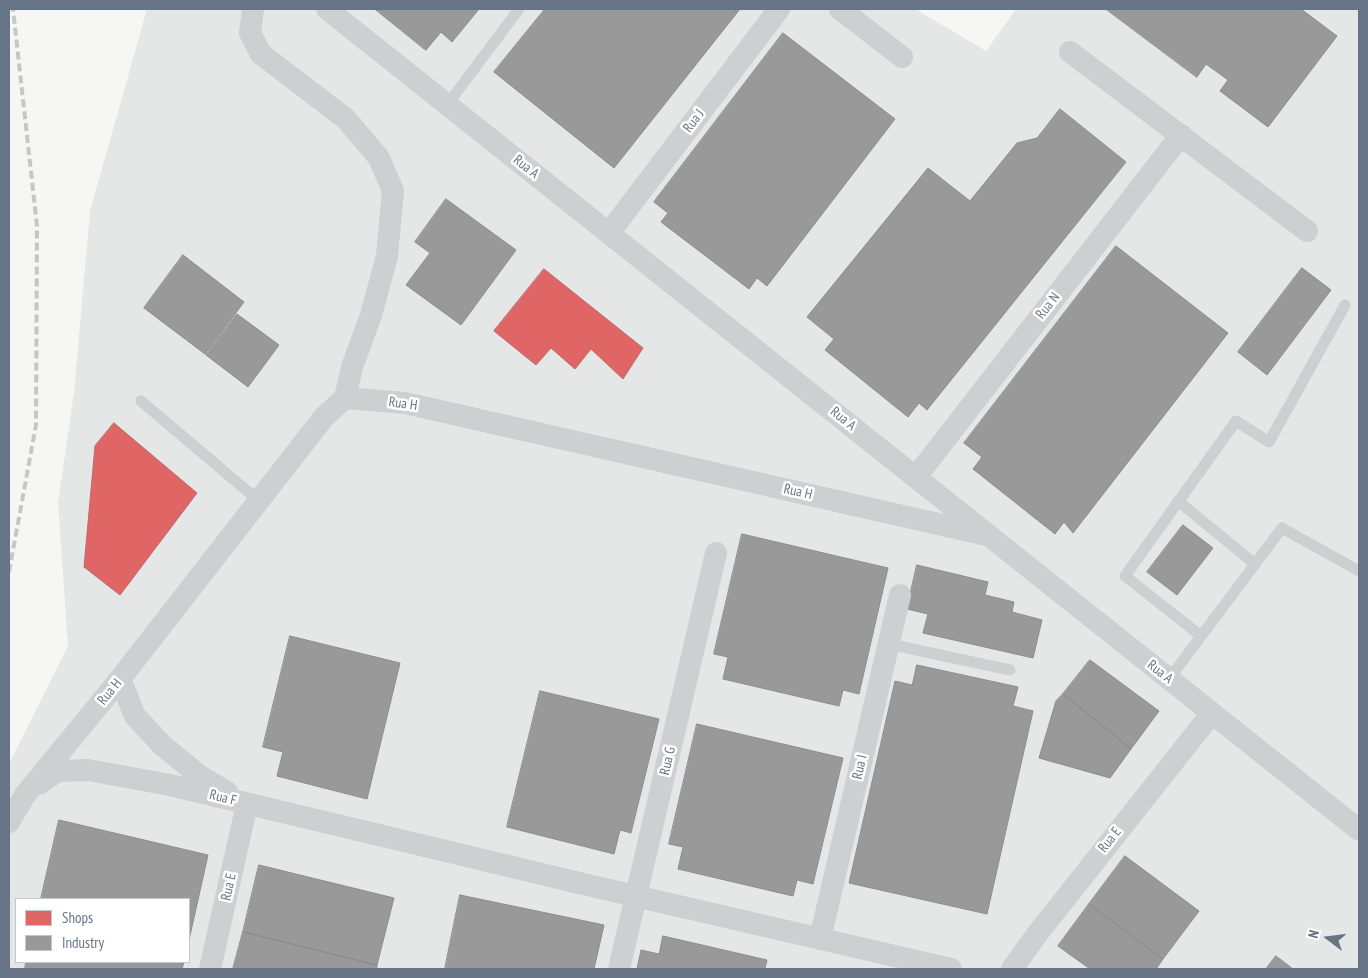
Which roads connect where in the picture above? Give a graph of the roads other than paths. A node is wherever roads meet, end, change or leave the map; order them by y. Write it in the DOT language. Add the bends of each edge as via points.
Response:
graph roads {
  1 [pos="253,9"];
  2 [pos="327,9"];
  3 [pos="519,9"];
  4 [pos="779,9"];
  5 [pos="840,9"];
  6 [pos="1070,52"];
  7 [pos="902,57"];
  8 [pos="447,105"];
  9 [pos="1181,136"];
  10 [pos="1307,231"];
  11 [pos="609,233"];
  12 [pos="1345,305"];
  13 [pos="345,398"];
  14 [pos="141,401"];
  15 [pos="916,477"];
  16 [pos="259,501"];
  17 [pos="1178,501"];
  18 [pos="988,535"];
  19 [pos="716,553"];
  20 [pos="1255,564"];
  21 [pos="1359,571"];
  22 [pos="900,595"];
  23 [pos="1201,636"];
  24 [pos="889,644"];
  25 [pos="1010,670"];
  26 [pos="120,679"];
  27 [pos="1169,679"];
  28 [pos="1212,712"];
  29 [pos="25,795"];
  30 [pos="247,804"];
  31 [pos="9,822"];
  32 [pos="1358,826"];
  33 [pos="636,897"];
  34 [pos="820,939"];
  35 [pos="210,969"];
  36 [pos="620,969"];
  37 [pos="951,969"];
  38 [pos="1008,969"];
  1 -- 13 [label="street" via="250,33 261,54 346,119 379,158 393,191 387,256"];
  2 -- 8 [label="street, Rua A"];
  3 -- 8 [label="lane"];
  4 -- 11 [label="street, Rua J"];
  5 -- 7 [label="street"];
  6 -- 9 [label="street"];
  8 -- 11 [label="street, Rua A"];
  9 -- 10 [label="street"];
  9 -- 15 [label="street, Rua N"];
  11 -- 15 [label="street, Rua A"];
  12 -- 17 [label="lane" via="1269,442 1236,421"];
  13 -- 16 [label="street, Rua H" via="324,417"];
  13 -- 18 [label="street, Rua H" via="406,403"];
  14 -- 16 [label="lane"];
  15 -- 18 [label="street, Rua A"];
  16 -- 26 [label="street, Rua H"];
  17 -- 20 [label="lane"];
  17 -- 23 [label="lane" via="1125,576"];
  18 -- 27 [label="street, Rua A"];
  19 -- 33 [label="street, Rua G"];
  20 -- 21 [label="lane" via="1282,528"];
  20 -- 23 [label="lane"];
  22 -- 24 [label="street, Rua I"];
  23 -- 27 [label="lane"];
  24 -- 25 [label="lane"];
  24 -- 34 [label="street, Rua I"];
  26 -- 29 [label="street, Rua H"];
  26 -- 30 [label="street, Rua F" via="135,716 162,745 200,776"];
  27 -- 28 [label="street, Rua A"];
  28 -- 32 [label="street, Rua A"];
  28 -- 38 [label="street, Rua E"];
  29 -- 30 [label="street, Rua F" via="58,771 88,770"];
  29 -- 31 [label="street, Rua H"];
  30 -- 33 [label="street"];
  30 -- 35 [label="street, Rua E"];
  33 -- 34 [label="street"];
  33 -- 36 [label="street, Rua G"];
  34 -- 37 [label="street"];
}
